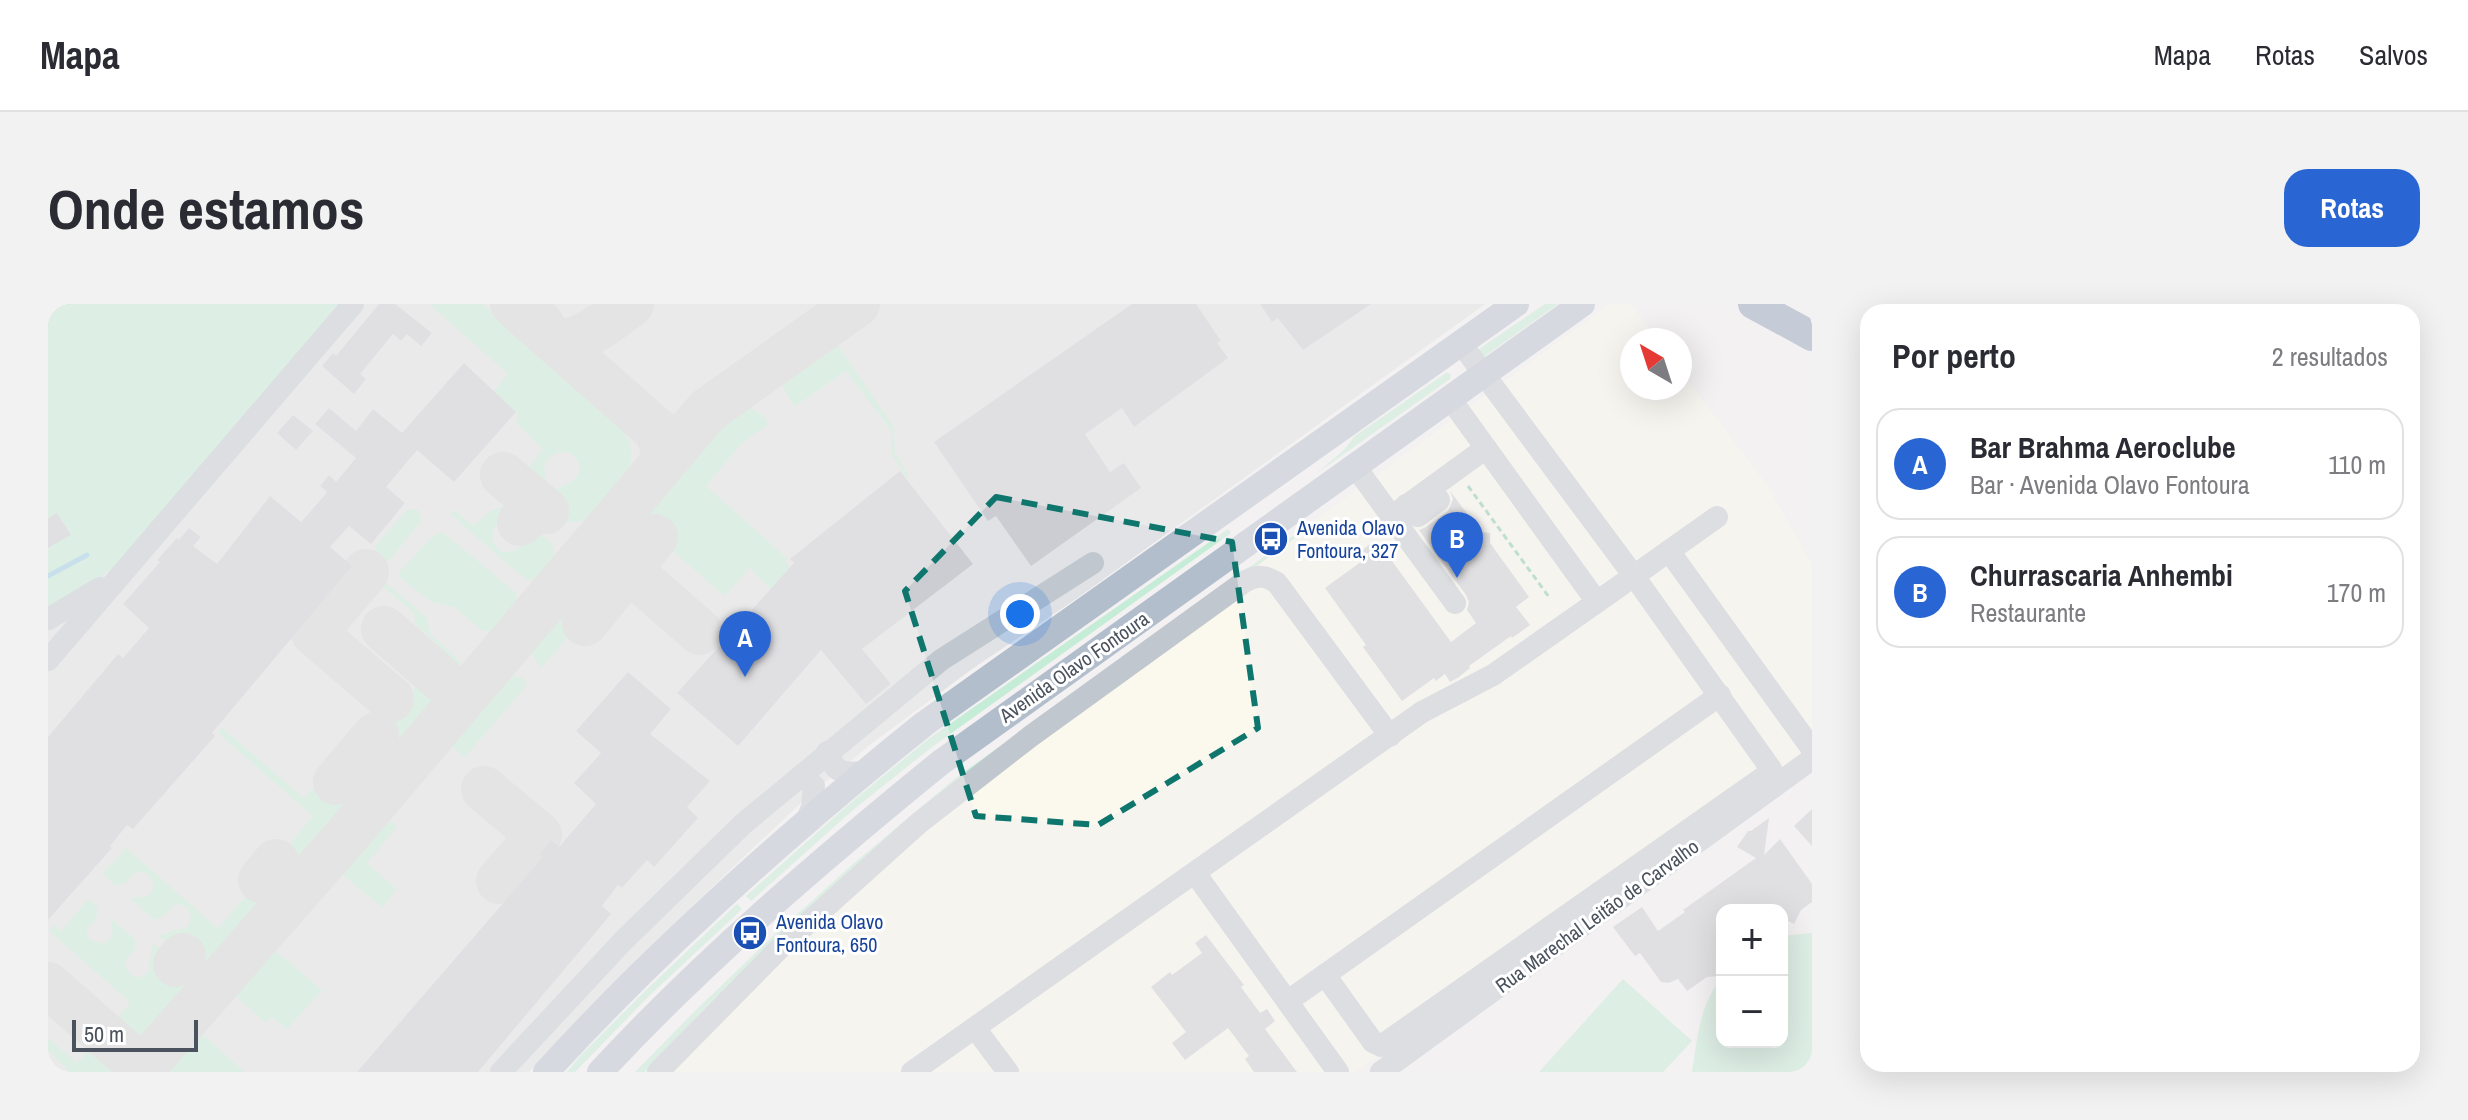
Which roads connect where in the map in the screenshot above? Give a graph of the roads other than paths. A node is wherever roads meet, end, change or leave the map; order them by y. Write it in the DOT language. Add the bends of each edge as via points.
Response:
graph roads {
  1 [pos="353,304"];
  2 [pos="1516,304"];
  3 [pos="1582,304"];
  4 [pos="1753,304"];
  5 [pos="1812,336"];
  6 [pos="1460,342"];
  7 [pos="1483,372"];
  8 [pos="1449,397"];
  9 [pos="1486,448"];
  10 [pos="1309,451"];
  11 [pos="1354,465"];
  12 [pos="1267,481"];
  13 [pos="1452,483"];
  14 [pos="1327,485"];
  15 [pos="1399,511"];
  16 [pos="1287,514"];
  17 [pos="1717,517"];
  18 [pos="1669,551"];
  19 [pos="1093,563"];
  20 [pos="1634,576"];
  21 [pos="118,577"];
  22 [pos="1597,602"];
  23 [pos="1455,603"];
  24 [pos="48,619"];
  25 [pos="48,660"];
  26 [pos="1720,695"];
  27 [pos="1390,736"];
  28 [pos="1812,749"];
  29 [pos="827,752"];
  30 [pos="1812,759"];
  31 [pos="864,772"];
  32 [pos="801,776"];
  33 [pos="806,822"];
  34 [pos="1195,873"];
  35 [pos="1325,975"];
  36 [pos="1288,1001"];
  37 [pos="975,1028"];
  38 [pos="501,1072"];
  39 [pos="546,1072"];
  40 [pos="600,1072"];
  41 [pos="658,1072"];
  42 [pos="912,1072"];
  43 [pos="1008,1072"];
  44 [pos="1338,1072"];
  45 [pos="1381,1072"];
  1 -- 21 [label="street"];
  2 -- 6 [label="main road, Avenida Olavo Fontoura"];
  3 -- 7 [label="main road, Avenida Olavo Fontoura"];
  4 -- 5 [label="highway"];
  6 -- 7 [label="street"];
  6 -- 10 [label="main road, Avenida Olavo Fontoura"];
  7 -- 8 [label="main road, Avenida Olavo Fontoura"];
  7 -- 20 [label="street"];
  8 -- 9 [label="street"];
  8 -- 11 [label="main road, Avenida Olavo Fontoura"];
  9 -- 13 [label="street"];
  9 -- 22 [label="street"];
  10 -- 12 [label="main road, Avenida Olavo Fontoura"];
  10 -- 14 [label="main road" via="1310,471"];
  11 -- 14 [label="main road, Avenida Olavo Fontoura"];
  11 -- 15 [label="street"];
  12 -- 16 [label="main road" via="1282,490"];
  12 -- 31 [label="main road, Avenida Olavo Fontoura"];
  13 -- 15 [label="street"];
  13 -- 15 [label="street" via="1418,516"];
  14 -- 16 [label="main road, Avenida Olavo Fontoura"];
  15 -- 23 [label="street"];
  16 -- 40 [label="main road, Avenida Olavo Fontoura" via="851,835 745,928"];
  17 -- 18 [label="street"];
  18 -- 20 [label="street"];
  18 -- 28 [label="street"];
  19 -- 29 [label="street" via="941,660"];
  20 -- 22 [label="street"];
  20 -- 26 [label="street"];
  21 -- 24 [label="street"];
  21 -- 25 [label="street"];
  22 -- 27 [label="street" via="1493,675 1432,706"];
  26 -- 35 [label="street"];
  26 -- 35 [label="street" via="1771,766 1757,781 1384,1045 1373,1042"];
  27 -- 34 [label="street"];
  27 -- 41 [label="street" via="1277,583 1254,577 919,823 780,948"];
  29 -- 31 [label="street" via="834,768 843,773"];
  29 -- 32 [label="street"];
  30 -- 45 [label="street, Rua Marechal Leitão de Carvalho"];
  31 -- 33 [label="main road, Avenida Olavo Fontoura"];
  32 -- 33 [label="street" via="814,786"];
  32 -- 38 [label="street" via="743,824 623,941"];
  33 -- 39 [label="main road, Avenida Olavo Fontoura" via="629,985"];
  34 -- 36 [label="street"];
  34 -- 37 [label="street"];
  35 -- 36 [label="street"];
  36 -- 44 [label="street"];
  37 -- 42 [label="street"];
  37 -- 43 [label="street"];
}
